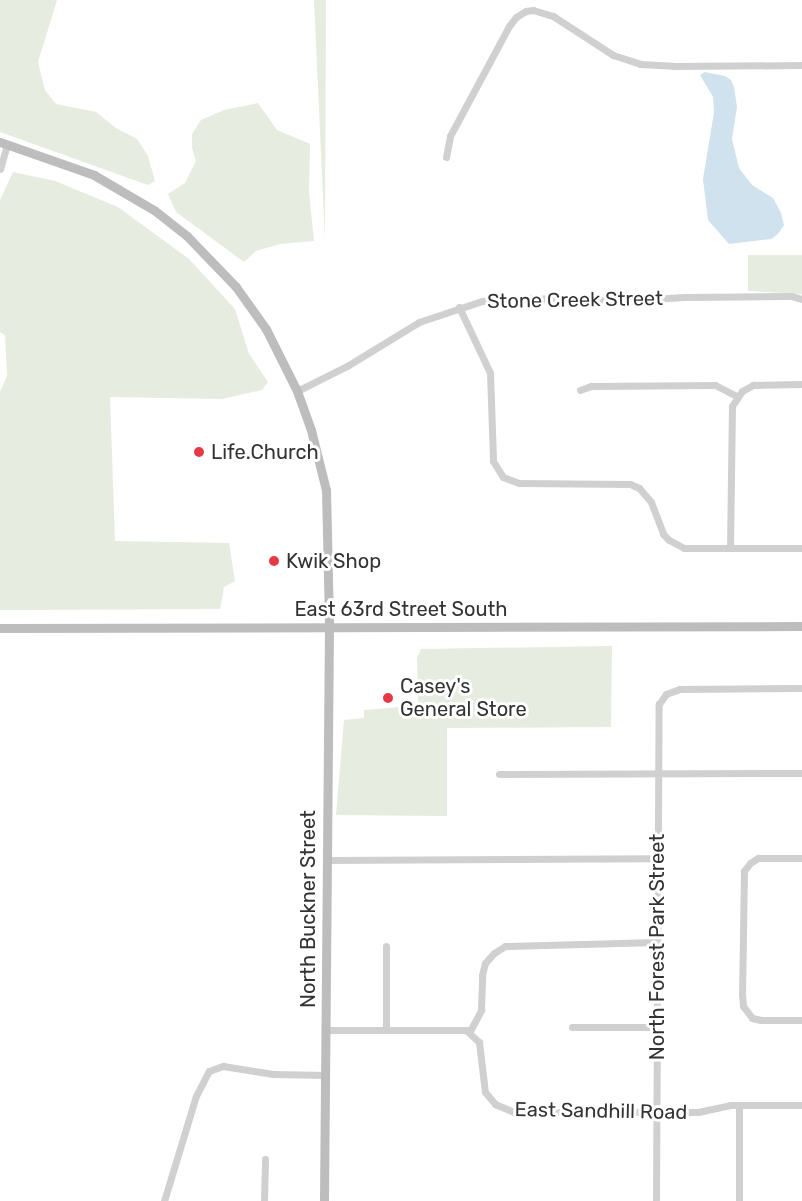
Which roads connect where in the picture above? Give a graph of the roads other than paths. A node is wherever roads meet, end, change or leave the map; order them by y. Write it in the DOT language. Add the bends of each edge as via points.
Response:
graph roads {
  1 [pos="802,65"];
  2 [pos="4,143"];
  3 [pos="446,157"];
  4 [pos="0,169"];
  5 [pos="802,299"];
  6 [pos="459,307"];
  7 [pos="802,384"];
  8 [pos="580,390"];
  9 [pos="297,391"];
  10 [pos="737,396"];
  11 [pos="730,548"];
  12 [pos="802,548"];
  13 [pos="802,626"];
  14 [pos="329,627"];
  15 [pos="0,628"];
  16 [pos="802,688"];
  17 [pos="802,773"];
  18 [pos="499,774"];
  19 [pos="658,774"];
  20 [pos="657,858"];
  21 [pos="802,858"];
  22 [pos="326,860"];
  23 [pos="657,942"];
  24 [pos="386,946"];
  25 [pos="802,1020"];
  26 [pos="572,1027"];
  27 [pos="657,1027"];
  28 [pos="386,1029"];
  29 [pos="325,1030"];
  30 [pos="470,1031"];
  31 [pos="325,1075"];
  32 [pos="739,1105"];
  33 [pos="802,1105"];
  34 [pos="656,1112"];
  35 [pos="265,1159"];
  36 [pos="164,1201"];
  37 [pos="264,1201"];
  38 [pos="324,1201"];
  39 [pos="656,1201"];
  40 [pos="739,1201"];
  1 -- 3 [label="street" via="640,64 613,55 553,16 526,11 516,17 504,35 450,136"];
  2 -- 4 [label="street"];
  2 -- 9 [label="main road, North Buckner Street" via="100,178 154,210 187,236 236,287 266,329"];
  5 -- 6 [label="street, Stone Creek Street" via="507,297"];
  6 -- 9 [label="street, Stone Creek Street" via="419,322"];
  6 -- 11 [label="street" via="490,373 493,461 502,477 519,483 630,484 651,502 669,540 684,548"];
  7 -- 10 [label="street" via="753,385"];
  8 -- 10 [label="street" via="591,386 715,385"];
  9 -- 14 [label="main road, North Buckner Street" via="326,490"];
  10 -- 11 [label="street" via="730,412"];
  11 -- 12 [label="street"];
  13 -- 14 [label="main road, East 63rd Street South"];
  14 -- 15 [label="main road, East 63rd Street South"];
  14 -- 22 [label="main road, North Buckner Street"];
  16 -- 19 [label="street, North Forest Park Street" via="680,689 666,694 659,707"];
  17 -- 19 [label="street"];
  18 -- 19 [label="street"];
  19 -- 20 [label="street, North Forest Park Street"];
  20 -- 22 [label="street"];
  20 -- 23 [label="street, North Forest Park Street"];
  21 -- 25 [label="street" via="758,858 744,871 742,1003 749,1016 758,1020"];
  22 -- 29 [label="main road, North Buckner Street"];
  23 -- 27 [label="street, North Forest Park Street"];
  23 -- 30 [label="street" via="505,946 485,963 481,1010"];
  24 -- 28 [label="street"];
  26 -- 27 [label="street"];
  27 -- 34 [label="street, North Forest Park Street"];
  28 -- 29 [label="street"];
  28 -- 30 [label="street"];
  29 -- 31 [label="main road, North Buckner Street"];
  30 -- 34 [label="street, East Sandhill Road" via="481,1048 483,1087 489,1098 505,1110"];
  31 -- 36 [label="street" via="273,1074 225,1066 207,1073 199,1086"];
  31 -- 38 [label="main road, North Buckner Street"];
  32 -- 33 [label="street, East Sandhill Road"];
  32 -- 34 [label="street, East Sandhill Road" via="698,1112"];
  32 -- 40 [label="street"];
  34 -- 39 [label="street, North Forest Park Street"];
  35 -- 37 [label="street"];
}
